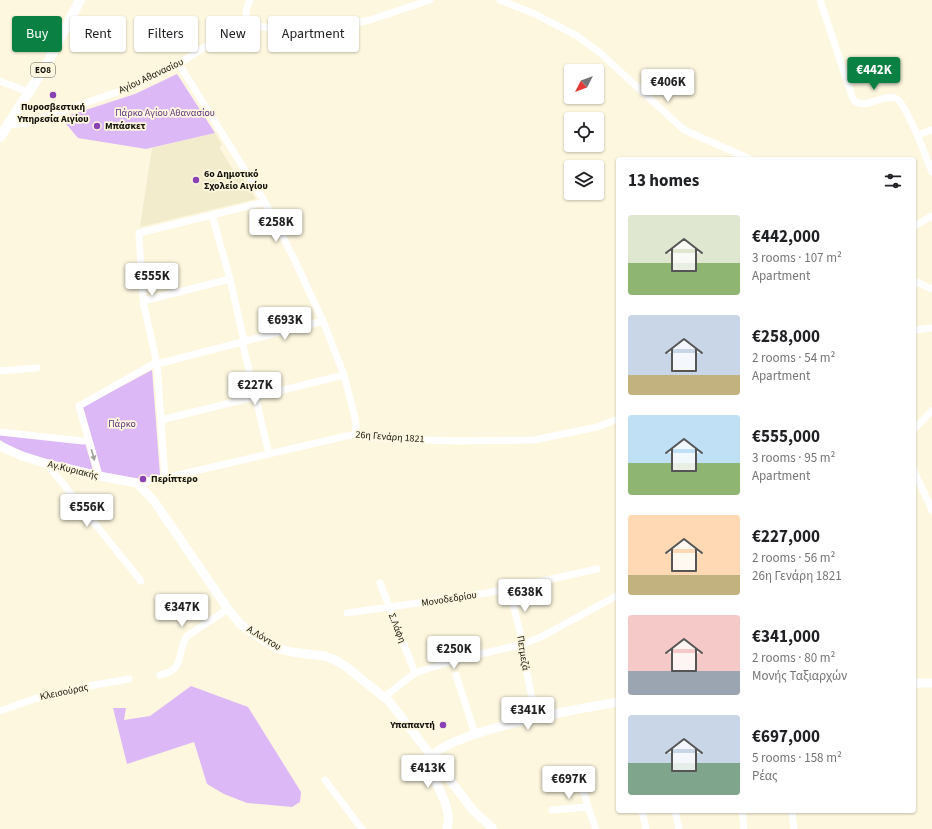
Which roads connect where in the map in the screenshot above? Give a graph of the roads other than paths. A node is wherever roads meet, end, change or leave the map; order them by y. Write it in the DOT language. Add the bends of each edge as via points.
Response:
graph roads {
  1 [pos="80,0"];
  2 [pos="250,0"];
  3 [pos="430,0"];
  4 [pos="500,0"];
  5 [pos="820,0"];
  6 [pos="245,16"];
  7 [pos="260,26"];
  8 [pos="206,47"];
  9 [pos="179,64"];
  10 [pos="0,81"];
  11 [pos="28,92"];
  12 [pos="8,125"];
  13 [pos="932,130"];
  14 [pos="916,135"];
  15 [pos="0,137"];
  16 [pos="745,157"];
  17 [pos="932,172"];
  18 [pos="266,202"];
  19 [pos="212,215"];
  20 [pos="932,216"];
  21 [pos="916,225"];
  22 [pos="230,279"];
  23 [pos="916,282"];
  24 [pos="932,289"];
  25 [pos="143,301"];
  26 [pos="323,322"];
  27 [pos="932,328"];
  28 [pos="916,330"];
  29 [pos="243,341"];
  30 [pos="157,363"];
  31 [pos="37,368"];
  32 [pos="0,371"];
  33 [pos="344,375"];
  34 [pos="255,396"];
  35 [pos="932,411"];
  36 [pos="161,420"];
  37 [pos="616,420"];
  38 [pos="916,427"];
  39 [pos="0,432"];
  40 [pos="355,434"];
  41 [pos="83,441"];
  42 [pos="0,446"];
  43 [pos="269,454"];
  44 [pos="47,464"];
  45 [pos="916,475"];
  46 [pos="99,476"];
  47 [pos="165,478"];
  48 [pos="137,483"];
  49 [pos="932,510"];
  50 [pos="596,569"];
  51 [pos="142,581"];
  52 [pos="380,583"];
  53 [pos="509,588"];
  54 [pos="616,596"];
  55 [pos="389,608"];
  56 [pos="228,610"];
  57 [pos="347,614"];
  58 [pos="523,644"];
  59 [pos="415,673"];
  60 [pos="160,675"];
  61 [pos="456,675"];
  62 [pos="129,679"];
  63 [pos="916,683"];
  64 [pos="932,683"];
  65 [pos="384,697"];
  66 [pos="616,702"];
  67 [pos="0,711"];
  68 [pos="536,718"];
  69 [pos="475,734"];
  70 [pos="431,757"];
  71 [pos="579,775"];
  72 [pos="325,780"];
  73 [pos="588,807"];
  74 [pos="552,810"];
  75 [pos="642,813"];
  76 [pos="676,813"];
  77 [pos="742,813"];
  78 [pos="792,813"];
  79 [pos="362,829"];
  80 [pos="447,829"];
  81 [pos="493,829"];
  82 [pos="596,829"];
  83 [pos="646,829"];
  84 [pos="679,829"];
  85 [pos="744,829"];
  86 [pos="794,829"];
  1 -- 11 [label="main road, ΕΟ8" via="48,62"];
  2 -- 6 [label="street"];
  3 -- 7 [label="street, Αγίου Αθανασίου" via="370,20 300,35"];
  4 -- 16 [label="street" via="535,14 577,36 684,130"];
  5 -- 14 [label="street" via="855,102 861,104 897,98"];
  8 -- 9 [label="street, Αγίου Αθανασίου"];
  9 -- 12 [label="street, Αγίου Αθανασίου" via="132,87 27,123"];
  9 -- 18 [label="street"];
  10 -- 11 [label="street"];
  11 -- 12 [label="main road, ΕΟ8"];
  12 -- 15 [label="main road, ΕΟ8"];
  13 -- 14 [label="street"];
  14 -- 17 [label="street"];
  18 -- 19 [label="street"];
  18 -- 26 [label="street"];
  19 -- 22 [label="street"];
  19 -- 25 [label="street" via="139,233"];
  20 -- 21 [label="street"];
  22 -- 25 [label="street"];
  22 -- 29 [label="street"];
  23 -- 24 [label="street"];
  25 -- 30 [label="street"];
  26 -- 29 [label="street"];
  26 -- 33 [label="street"];
  27 -- 28 [label="street"];
  29 -- 30 [label="street"];
  29 -- 34 [label="street"];
  30 -- 36 [label="street"];
  30 -- 46 [label="street, one-way" via="78,406"];
  31 -- 32 [label="street"];
  33 -- 34 [label="street"];
  33 -- 40 [label="street" via="355,418"];
  34 -- 36 [label="street"];
  34 -- 43 [label="street"];
  35 -- 38 [label="street"];
  36 -- 47 [label="street"];
  37 -- 40 [label="street, 26η Γενάρη 1821" via="598,427 534,440 407,439"];
  39 -- 41 [label="street"];
  40 -- 43 [label="street, 26η Γενάρη 1821"];
  42 -- 44 [label="main road, Αγ.Κυριακής"];
  43 -- 47 [label="street, 26η Γενάρη 1821"];
  44 -- 46 [label="main road, Αγ.Κυριακής"];
  44 -- 51 [label="street"];
  45 -- 49 [label="street"];
  46 -- 48 [label="main road, Αγ.Κυριακής"];
  47 -- 48 [label="street, 26η Γενάρη 1821"];
  48 -- 56 [label="main road, Α.Λόντου" via="154,501"];
  50 -- 53 [label="street, Μονοδεδρίου"];
  52 -- 55 [label="street, Σ.Λάφη"];
  53 -- 55 [label="street, Μονοδεδρίου"];
  53 -- 58 [label="street, Πετμεζά"];
  54 -- 58 [label="street" via="541,637"];
  55 -- 57 [label="street, Μονοδεδρίου"];
  55 -- 59 [label="street, Σ.Λάφη"];
  56 -- 60 [label="street" via="187,636 176,668"];
  56 -- 65 [label="main road, Α.Λόντου" via="240,624 276,648 333,658"];
  58 -- 59 [label="street"];
  58 -- 68 [label="street, Πετμεζά"];
  59 -- 65 [label="street"];
  61 -- 69 [label="street"];
  62 -- 67 [label="street, Κλεισούρας" via="34,699"];
  63 -- 64 [label="main road"];
  65 -- 70 [label="main road, Α.Λόντου" via="396,708"];
  66 -- 68 [label="main road"];
  68 -- 69 [label="main road"];
  69 -- 70 [label="main road" via="439,749"];
  70 -- 80 [label="main road" via="430,768 448,812"];
  70 -- 81 [label="main road, Α.Λόντου" via="473,810"];
  71 -- 73 [label="street"];
  72 -- 79 [label="street"];
  73 -- 74 [label="street"];
  73 -- 82 [label="street"];
  75 -- 83 [label="street"];
  76 -- 84 [label="street"];
  77 -- 85 [label="street"];
  78 -- 86 [label="street"];
}
